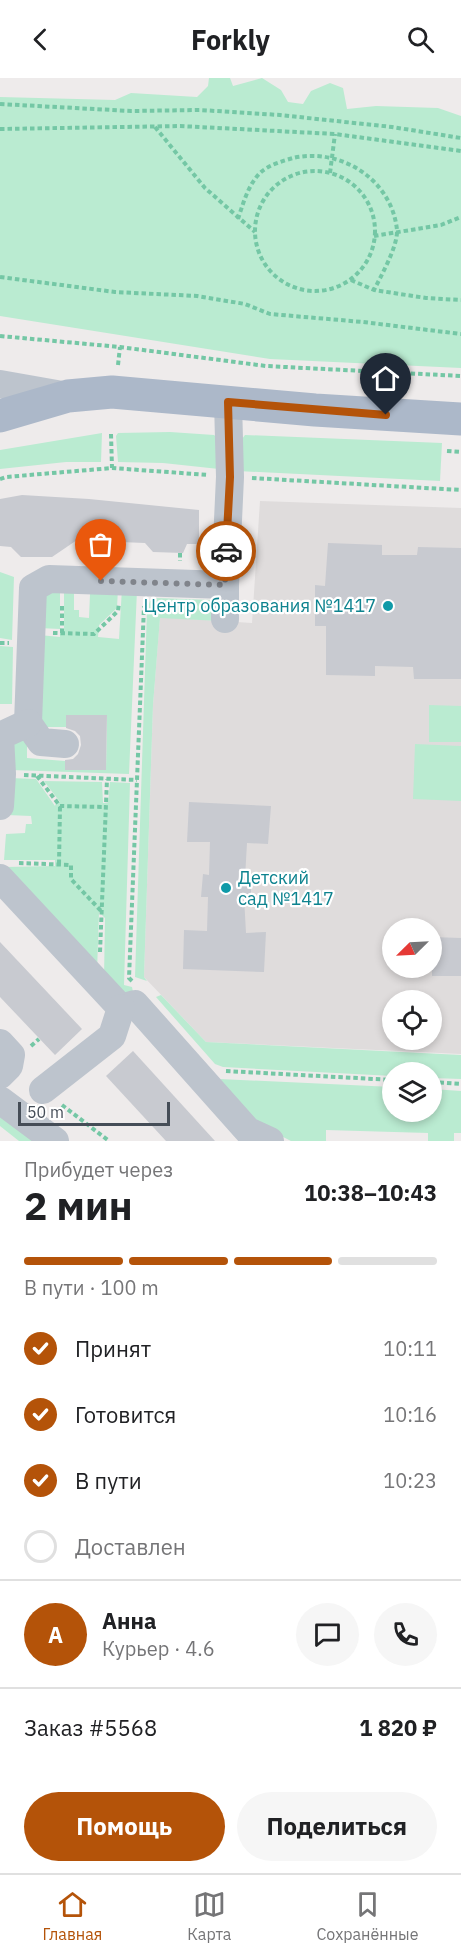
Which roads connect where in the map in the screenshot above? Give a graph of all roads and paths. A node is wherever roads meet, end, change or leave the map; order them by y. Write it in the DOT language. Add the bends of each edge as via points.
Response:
graph roads {
  1 [pos="0,104"];
  2 [pos="154,127"];
  3 [pos="0,129"];
  4 [pos="334,135"];
  5 [pos="461,138"];
  6 [pos="461,151"];
  7 [pos="332,157"];
  8 [pos="330,173"];
  9 [pos="461,217"];
  10 [pos="238,219"];
  11 [pos="255,232"];
  12 [pos="397,232"];
  13 [pos="374,236"];
  14 [pos="0,277"];
  15 [pos="351,280"];
  16 [pos="374,290"];
  17 [pos="461,300"];
  18 [pos="461,334"];
  19 [pos="0,336"];
  20 [pos="120,347"];
  21 [pos="118,364"];
  22 [pos="461,376"];
  23 [pos="0,384"];
  24 [pos="68,396"];
  25 [pos="228,402"];
  26 [pos="0,416"];
  27 [pos="461,419"];
  28 [pos="111,434"];
  29 [pos="447,451"];
  30 [pos="461,452"];
  31 [pos="112,468"];
  32 [pos="120,581"];
  33 [pos="225,585"];
  34 [pos="144,606"];
  35 [pos="225,619"];
  36 [pos="32,632"];
  37 [pos="28,723"];
  38 [pos="0,736"];
  39 [pos="65,744"];
  40 [pos="2,774"];
  41 [pos="37,776"];
  42 [pos="107,779"];
  43 [pos="137,780"];
  44 [pos="0,806"];
  45 [pos="60,806"];
  46 [pos="106,807"];
  47 [pos="59,864"];
  48 [pos="6,871"];
  49 [pos="102,911"];
  50 [pos="99,985"];
  51 [pos="128,997"];
  52 [pos="0,1043"];
  53 [pos="216,1070"];
  54 [pos="0,1075"];
  55 [pos="382,1079"];
  56 [pos="442,1083"];
  57 [pos="461,1084"];
  58 [pos="43,1090"];
  59 [pos="0,1100"];
  60 [pos="55,1141"];
  61 [pos="270,1141"];
  1 -- 5 [label="path" via="280,115"];
  2 -- 3 [label="path"];
  2 -- 4 [label="path"];
  2 -- 10 [label="path" via="205,188"];
  4 -- 6 [label="path"];
  4 -- 7 [label="path"];
  7 -- 8 [label="path"];
  7 -- 10 [label="path" via="307,155 282,160 260,173 246,194"];
  7 -- 12 [label="path" via="357,167 377,184 391,206"];
  8 -- 11 [label="path" via="309,171 275,186 263,200"];
  8 -- 13 [label="path" via="360,192 371,208"];
  9 -- 12 [label="path" via="441,225"];
  10 -- 11 [label="path"];
  11 -- 15 [label="path" via="260,255 271,273 288,285 308,292 328,290"];
  12 -- 13 [label="path"];
  12 -- 16 [label="path"];
  13 -- 15 [label="path" via="373,249"];
  14 -- 18 [label="path" via="115,292 197,296 245,304 270,314"];
  15 -- 16 [label="path"];
  16 -- 17 [label="path"];
  19 -- 20 [label="path"];
  20 -- 21 [label="path"];
  20 -- 22 [label="path" via="266,366"];
  23 -- 24 [label="street"];
  24 -- 25 [label="main road" via="112,392"];
  24 -- 26 [label="main road"];
  25 -- 27 [label="main road"];
  25 -- 33 [label="street" via="230,477"];
  28 -- 31 [label="path"];
  29 -- 30 [label="path"];
  32 -- 33 [label="street"];
  32 -- 36 [label="path" via="118,611 94,634"];
  32 -- 36 [label="street" via="49,579 33,588"];
  33 -- 35 [label="street"];
  34 -- 43 [label="path"];
  36 -- 37 [label="street"];
  37 -- 38 [label="street"];
  37 -- 39 [label="street" via="41,742"];
  38 -- 40 [label="street"];
  40 -- 41 [label="path"];
  40 -- 44 [label="street"];
  41 -- 42 [label="path"];
  41 -- 45 [label="path"];
  42 -- 43 [label="path"];
  42 -- 46 [label="path"];
  43 -- 51 [label="path"];
  45 -- 46 [label="path"];
  45 -- 47 [label="path"];
  46 -- 49 [label="path"];
  47 -- 48 [label="path"];
  47 -- 49 [label="path" via="71,865 71,879"];
  48 -- 50 [label="street"];
  49 -- 50 [label="path"];
  50 -- 51 [label="street"];
  51 -- 58 [label="street" via="112,1036"];
  51 -- 61 [label="street" via="248,1131"];
  52 -- 54 [label="street" via="11,1055 9,1066"];
  53 -- 55 [label="path"];
  56 -- 57 [label="path"];
  59 -- 60 [label="street"];
}
